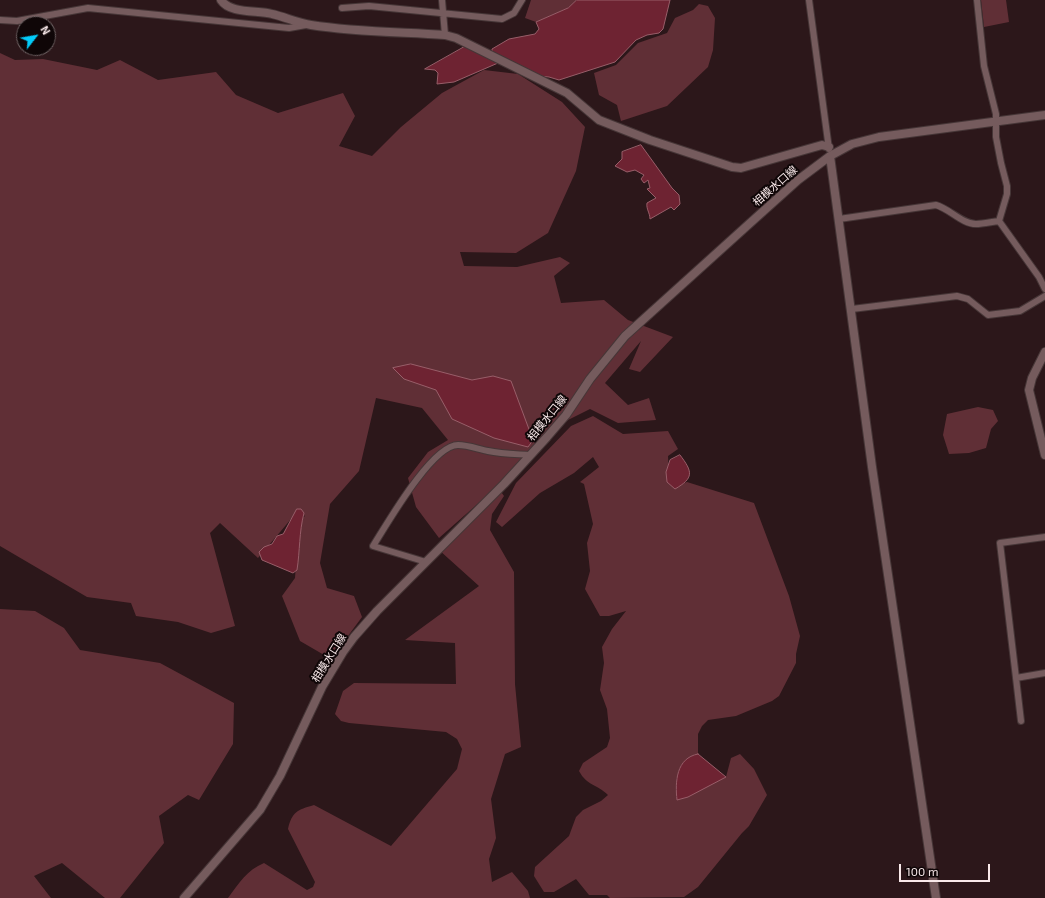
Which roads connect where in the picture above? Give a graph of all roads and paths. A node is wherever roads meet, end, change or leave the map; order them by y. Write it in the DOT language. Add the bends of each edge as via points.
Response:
graph roads {
  1 [pos="220,0"];
  2 [pos="442,0"];
  3 [pos="522,0"];
  4 [pos="809,0"];
  5 [pos="977,0"];
  6 [pos="368,3"];
  7 [pos="342,8"];
  8 [pos="442,14"];
  9 [pos="0,20"];
  10 [pos="309,25"];
  11 [pos="445,35"];
  12 [pos="1045,115"];
  13 [pos="996,122"];
  14 [pos="829,147"];
  15 [pos="830,156"];
  16 [pos="839,219"];
  17 [pos="998,221"];
  18 [pos="1045,289"];
  19 [pos="1045,296"];
  20 [pos="852,309"];
  21 [pos="1045,352"];
  22 [pos="530,455"];
  23 [pos="1045,456"];
  24 [pos="1045,537"];
  25 [pos="426,562"];
  26 [pos="1045,672"];
  27 [pos="1016,678"];
  28 [pos="1021,721"];
  29 [pos="184,898"];
  30 [pos="936,898"];
  1 -- 10 [label="street" via="236,9 272,14"];
  2 -- 8 [label="street"];
  3 -- 8 [label="street" via="514,13 502,19"];
  4 -- 14 [label="street"];
  5 -- 13 [label="street" via="984,66"];
  6 -- 7 [label="street"];
  6 -- 8 [label="street"];
  8 -- 11 [label="street"];
  9 -- 10 [label="street" via="17,21 88,8 288,28"];
  10 -- 11 [label="street"];
  11 -- 14 [label="street" via="492,54 567,93 599,120 732,167 742,168 822,145"];
  12 -- 13 [label="street, 相模水口線"];
  13 -- 15 [label="street, 相模水口線" via="879,137 852,144"];
  13 -- 17 [label="street" via="1008,194"];
  14 -- 15 [label="street"];
  15 -- 16 [label="street"];
  15 -- 22 [label="street, 相模水口線" via="798,180 625,336 590,379 566,415"];
  16 -- 17 [label="street" via="936,205 969,223"];
  16 -- 20 [label="street"];
  17 -- 18 [label="street"];
  19 -- 20 [label="street" via="1020,311 988,315 972,302 957,296"];
  20 -- 30 [label="street" via="872,467"];
  21 -- 23 [label="street" via="1029,390"];
  22 -- 25 [label="street, 相模水口線"];
  22 -- 25 [label="street" via="500,454 457,445 437,456 397,507 373,546"];
  24 -- 27 [label="street" via="1000,543"];
  25 -- 29 [label="street, 相模水口線" via="377,611 343,652 322,687 280,776 260,810"];
  26 -- 27 [label="street"];
  27 -- 28 [label="street"];
}
